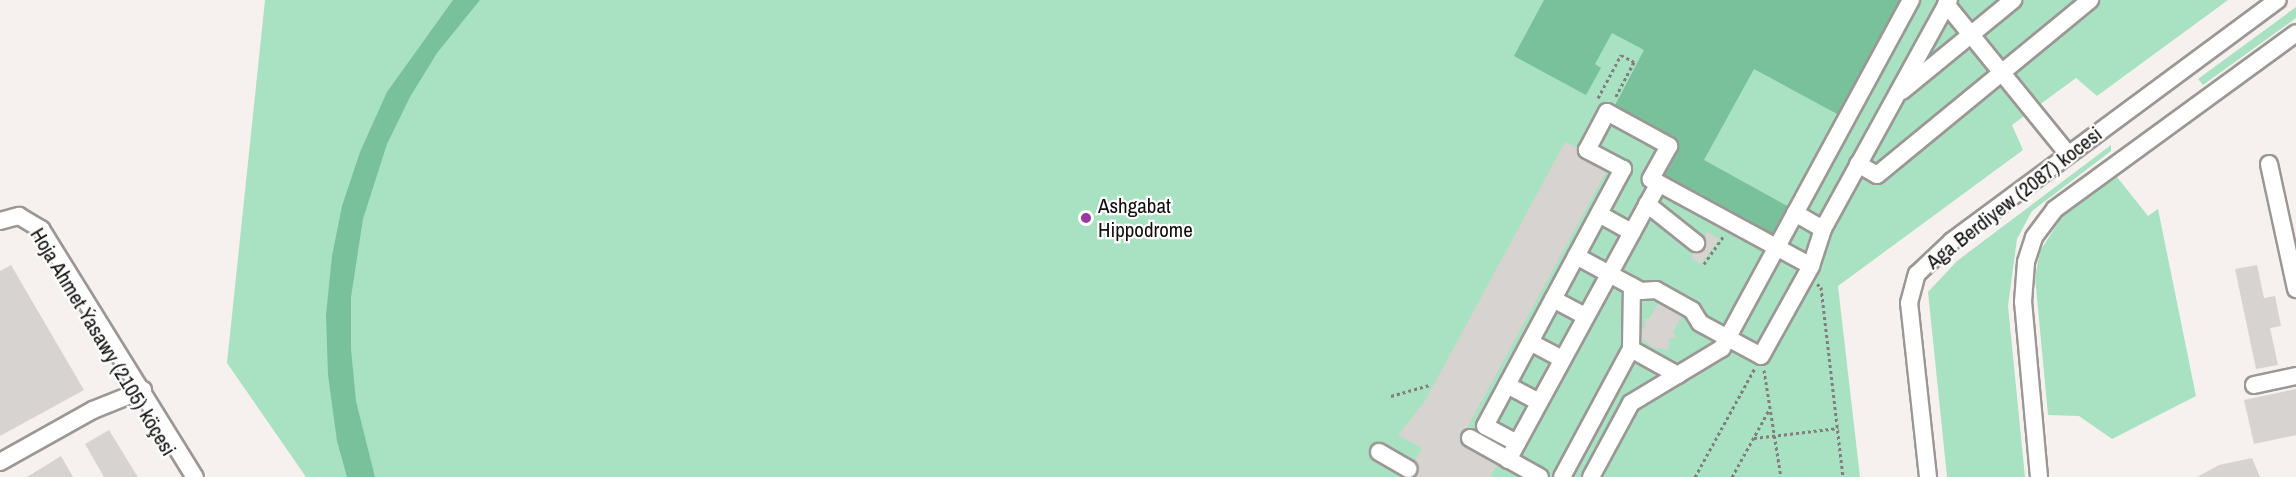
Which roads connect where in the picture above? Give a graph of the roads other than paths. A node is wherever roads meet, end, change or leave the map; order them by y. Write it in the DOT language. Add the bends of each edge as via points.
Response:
graph roads {
  1 [pos="1911,0"];
  2 [pos="2013,0"];
  3 [pos="2090,0"];
  4 [pos="2278,0"];
  5 [pos="1948,2"];
  6 [pos="2296,33"];
  7 [pos="1971,34"];
  8 [pos="2002,72"];
  9 [pos="1896,96"];
  10 [pos="2068,154"];
  11 [pos="1858,164"];
  12 [pos="2269,164"];
  13 [pos="1659,183"];
  14 [pos="1647,204"];
  15 [pos="1795,213"];
  16 [pos="1599,214"];
  17 [pos="0,221"];
  18 [pos="1823,229"];
  19 [pos="1632,232"];
  20 [pos="1695,243"];
  21 [pos="1776,247"];
  22 [pos="1576,256"];
  23 [pos="1808,271"];
  24 [pos="1610,274"];
  25 [pos="1632,286"];
  26 [pos="2296,288"];
  27 [pos="1553,299"];
  28 [pos="1585,316"];
  29 [pos="1727,338"];
  30 [pos="1530,342"];
  31 [pos="1631,349"];
  32 [pos="1562,359"];
  33 [pos="1678,375"];
  34 [pos="2296,376"];
  35 [pos="1507,385"];
  36 [pos="2254,385"];
  37 [pos="1609,391"];
  38 [pos="138,392"];
  39 [pos="1539,402"];
  40 [pos="1631,403"];
  41 [pos="1470,438"];
  42 [pos="1517,443"];
  43 [pos="1379,452"];
  44 [pos="1508,460"];
  45 [pos="0,462"];
  46 [pos="1409,469"];
  47 [pos="183,477"];
  48 [pos="195,477"];
  49 [pos="1540,477"];
  50 [pos="1562,477"];
  51 [pos="1591,477"];
  52 [pos="1928,477"];
  53 [pos="2038,477"];
  1 -- 15 [label="street"];
  2 -- 7 [label="street"];
  3 -- 8 [label="street"];
  4 -- 10 [label="street, Aga Berdiyew (2087) kocesi"];
  5 -- 7 [label="street"];
  5 -- 9 [label="street"];
  6 -- 53 [label="street" via="2055,208 2034,237 2026,262 2023,302"];
  7 -- 8 [label="street"];
  7 -- 9 [label="street"];
  8 -- 10 [label="street"];
  8 -- 11 [label="street" via="1877,175"];
  9 -- 11 [label="street"];
  10 -- 52 [label="street, Aga Berdiyew (2087) kocesi" via="1940,251 1913,281 1910,316"];
  11 -- 18 [label="street"];
  12 -- 26 [label="street"];
  13 -- 14 [label="street"];
  13 -- 16 [label="street" via="1651,179 1669,146 1601,108 1587,150 1623,170"];
  13 -- 21 [label="street"];
  14 -- 19 [label="street"];
  14 -- 20 [label="street"];
  15 -- 18 [label="street"];
  15 -- 21 [label="street"];
  16 -- 19 [label="street"];
  16 -- 22 [label="street"];
  17 -- 38 [label="street, Hoja Ahmet Ýasawy (2105) köçesi" via="19,216 40,229"];
  18 -- 23 [label="street"];
  19 -- 24 [label="street"];
  21 -- 23 [label="street"];
  21 -- 29 [label="street"];
  22 -- 24 [label="street"];
  22 -- 27 [label="street"];
  23 -- 29 [label="street" via="1761,356"];
  24 -- 25 [label="street"];
  24 -- 28 [label="street"];
  25 -- 29 [label="street" via="1641,291 1656,290 1692,310 1701,323"];
  25 -- 31 [label="street"];
  27 -- 28 [label="street"];
  27 -- 30 [label="street"];
  28 -- 32 [label="street"];
  29 -- 33 [label="street" via="1722,348"];
  30 -- 32 [label="street"];
  30 -- 35 [label="street"];
  31 -- 33 [label="street"];
  31 -- 37 [label="street"];
  32 -- 39 [label="street"];
  33 -- 40 [label="street"];
  34 -- 36 [label="street"];
  35 -- 39 [label="street"];
  35 -- 42 [label="street" via="1485,426"];
  37 -- 40 [label="street"];
  37 -- 50 [label="street"];
  38 -- 45 [label="street" via="93,410"];
  38 -- 47 [label="street, Hoja Ahmet Ýasawy (2105) köçesi"];
  38 -- 48 [label="street, Hoja Ahmet Ýasawy (2105) köçesi"];
  39 -- 42 [label="street"];
  40 -- 51 [label="street"];
  41 -- 44 [label="street"];
  42 -- 44 [label="street"];
  43 -- 46 [label="street"];
  44 -- 49 [label="street"];
}
